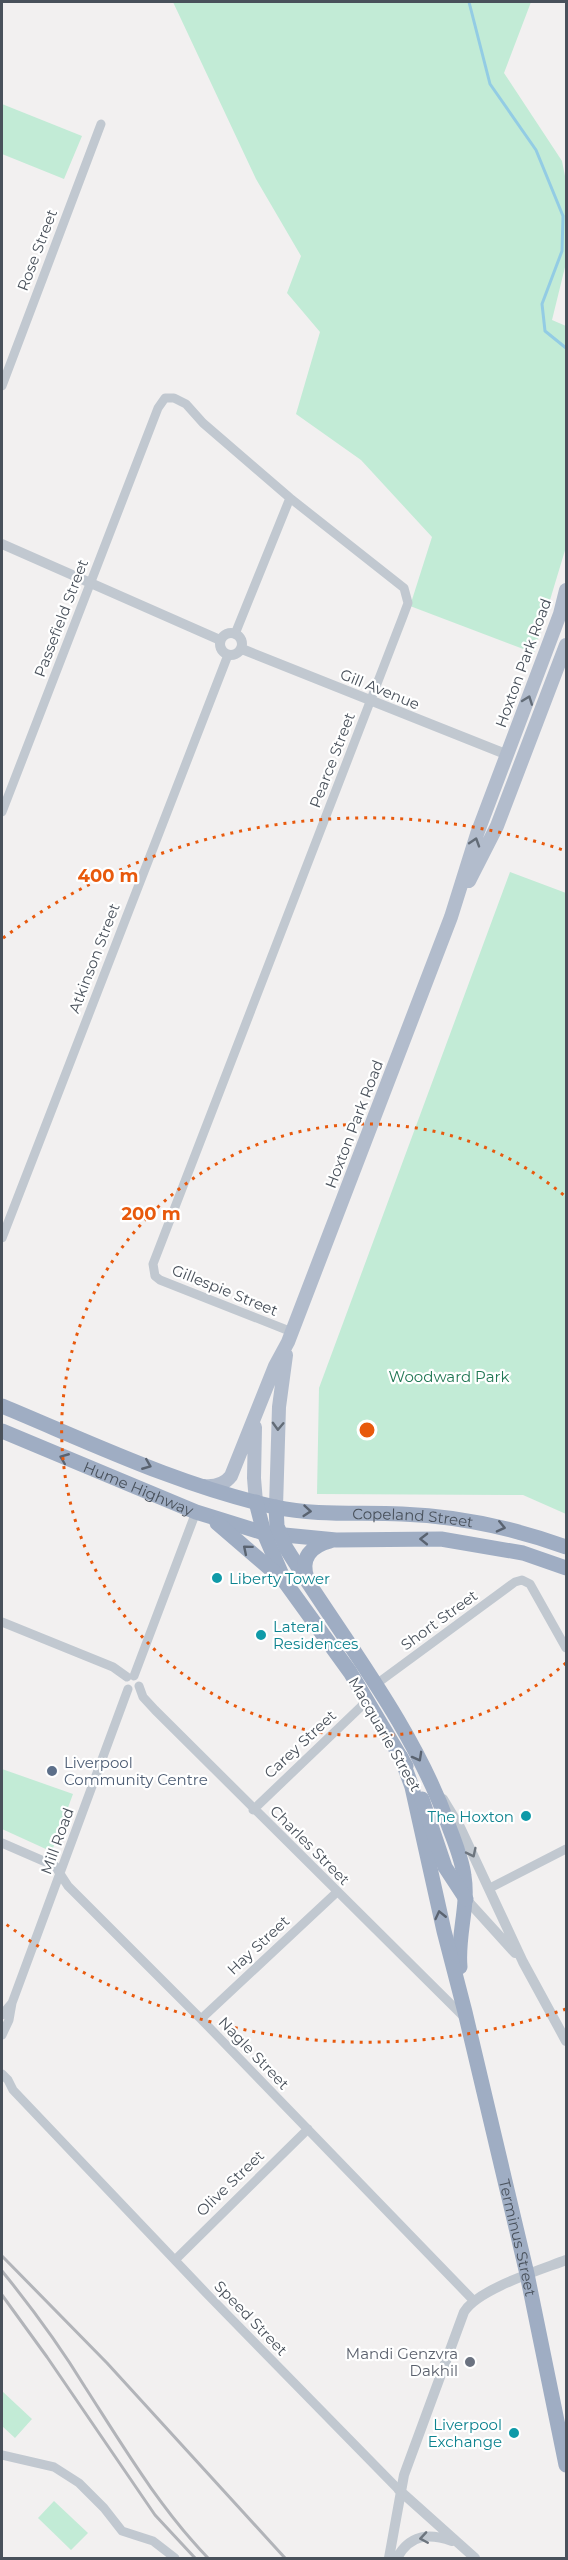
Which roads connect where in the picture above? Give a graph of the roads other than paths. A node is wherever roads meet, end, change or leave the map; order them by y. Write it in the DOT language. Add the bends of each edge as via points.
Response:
graph roads {
  1 [pos="101,124"];
  2 [pos="2,386"];
  3 [pos="147,436"];
  4 [pos="290,498"];
  5 [pos="2,544"];
  6 [pos="91,583"];
  7 [pos="567,590"];
  8 [pos="235,633"];
  9 [pos="220,640"];
  10 [pos="567,645"];
  11 [pos="242,649"];
  12 [pos="228,655"];
  13 [pos="370,702"];
  14 [pos="508,755"];
  15 [pos="522,761"];
  16 [pos="2,812"];
  17 [pos="451,917"];
  18 [pos="2,1238"];
  19 [pos="153,1270"];
  20 [pos="290,1337"];
  21 [pos="263,1395"];
  22 [pos="2,1406"];
  23 [pos="2,1431"];
  24 [pos="200,1486"];
  25 [pos="256,1502"];
  26 [pos="276,1507"];
  27 [pos="202,1514"];
  28 [pos="264,1533"];
  29 [pos="280,1536"];
  30 [pos="336,1540"];
  31 [pos="567,1547"];
  32 [pos="567,1568"];
  33 [pos="285,1582"];
  34 [pos="310,1586"];
  35 [pos="2,1622"];
  36 [pos="567,1648"];
  37 [pos="131,1676"];
  38 [pos="375,1685"];
  39 [pos="139,1686"];
  40 [pos="128,1689"];
  41 [pos="368,1700"];
  42 [pos="401,1757"];
  43 [pos="433,1784"];
  44 [pos="253,1810"];
  45 [pos="2,1843"];
  46 [pos="567,1849"];
  47 [pos="61,1875"];
  48 [pos="490,1888"];
  49 [pos="337,1892"];
  50 [pos="466,1899"];
  51 [pos="523,1962"];
  52 [pos="12,2003"];
  53 [pos="2,2015"];
  54 [pos="466,2016"];
  55 [pos="201,2019"];
  56 [pos="2,2035"];
  57 [pos="567,2041"];
  58 [pos="2,2074"];
  59 [pos="2,2084"];
  60 [pos="14,2090"];
  61 [pos="308,2129"];
  62 [pos="175,2260"];
  63 [pos="567,2260"];
  64 [pos="527,2274"];
  65 [pos="474,2301"];
  66 [pos="2,2455"];
  67 [pos="567,2465"];
  68 [pos="399,2490"];
  69 [pos="459,2543"];
  70 [pos="175,2559"];
  71 [pos="389,2559"];
  72 [pos="397,2559"];
  73 [pos="475,2559"];
  1 -- 2 [label="street, Rose Street"];
  3 -- 4 [label="street, Pearce Street" via="165,398 174,398 186,404"];
  3 -- 6 [label="street, Passefield Street"];
  4 -- 8 [label="street"];
  4 -- 13 [label="street, Pearce Street" via="397,580 407,595 408,603"];
  5 -- 6 [label="street"];
  6 -- 9 [label="street"];
  6 -- 16 [label="street, Passefield Street"];
  14 -- 7 [label="main road, Hoxton Park Road, one-way"];
  8 -- 9 [label="street"];
  8 -- 11 [label="street" via="242,640"];
  9 -- 12 [label="street" via="221,649"];
  10 -- 15 [label="main road, Hoxton Park Road"];
  11 -- 12 [label="street"];
  11 -- 13 [label="street, Gill Avenue"];
  12 -- 18 [label="street, Atkinson Street"];
  13 -- 14 [label="street, Gill Avenue"];
  13 -- 19 [label="street, Pearce Street"];
  14 -- 15 [label="main road"];
  17 -- 14 [label="main road, Hoxton Park Road, one-way" via="477,834"];
  15 -- 17 [label="main road, Hoxton Park Road" via="497,826"];
  17 -- 20 [label="main road, Hoxton Park Road"];
  19 -- 20 [label="street, Gillespie Street" via="160,1280"];
  20 -- 21 [label="main road, Hoxton Park Road"];
  20 -- 26 [label="main road, Hoxton Park Road, one-way" via="279,1407"];
  21 -- 24 [label="main road, Hoxton Park Road" via="230,1478 215,1486"];
  21 -- 25 [label="main road, Hoxton Park Road" via="254,1435"];
  22 -- 24 [label="highway, Hume Highway, one-way"];
  27 -- 23 [label="highway, Hume Highway, one-way"];
  24 -- 25 [label="highway, Hume Highway"];
  25 -- 26 [label="highway, Copeland Street"];
  25 -- 28 [label="highway, Macquarie Street"];
  26 -- 29 [label="highway"];
  26 -- 31 [label="highway, Copeland Street, one-way" via="459,1520 499,1526"];
  27 -- 28 [label="highway, Hume Highway"];
  33 -- 27 [label="highway, one-way"];
  27 -- 37 [label="street"];
  28 -- 29 [label="highway, Hume Highway"];
  28 -- 33 [label="highway, Macquarie Street"];
  29 -- 30 [label="highway, Copeland Street"];
  29 -- 34 [label="highway, Macquarie Street"];
  32 -- 30 [label="highway, Copeland Street, one-way" via="523,1553 461,1541"];
  30 -- 34 [label="highway" via="322,1543 307,1555 304,1568"];
  33 -- 41 [label="highway, Macquarie Street"];
  34 -- 38 [label="highway, Macquarie Street"];
  35 -- 37 [label="street"];
  36 -- 38 [label="street, Short Street" via="530,1584 522,1580"];
  37 -- 39 [label="street" via="138,1679"];
  37 -- 40 [label="street" via="124,1684"];
  38 -- 43 [label="highway, Macquarie Street, one-way"];
  39 -- 40 [label="street"];
  39 -- 44 [label="street, Charles Street" via="143,1697"];
  40 -- 47 [label="street, Mill Road"];
  41 -- 42 [label="highway, Macquarie Street"];
  41 -- 44 [label="street, Carey Street"];
  42 -- 50 [label="highway, Macquarie Street" via="422,1799 445,1867"];
  54 -- 42 [label="highway, Terminus Street, one-way" via="412,1787"];
  43 -- 48 [label="street, Macquarie Street, one-way" via="453,1814"];
  43 -- 50 [label="highway, Terminus Street" via="462,1863"];
  44 -- 49 [label="street, Charles Street"];
  45 -- 47 [label="street, Nagle Street" via="55,1866"];
  46 -- 48 [label="street"];
  47 -- 52 [label="street, Mill Road"];
  47 -- 55 [label="street, Nagle Street"];
  48 -- 51 [label="street, Macquarie Street"];
  49 -- 54 [label="street, Charles Street"];
  49 -- 55 [label="street, Hay Street"];
  50 -- 51 [label="street, Macquarie Street"];
  50 -- 54 [label="highway, Terminus Street" via="459,1946"];
  51 -- 57 [label="street, Macquarie Street"];
  52 -- 53 [label="street, Mill Road"];
  52 -- 56 [label="street, Mill Road"];
  54 -- 64 [label="highway, Terminus Street"];
  55 -- 61 [label="street, Nagle Street"];
  58 -- 60 [label="street, Speed Street"];
  59 -- 60 [label="street, Speed Street"];
  60 -- 62 [label="street, Speed Street"];
  61 -- 62 [label="street, Olive Street"];
  61 -- 65 [label="street, Nagle Street"];
  62 -- 68 [label="street, Speed Street"];
  63 -- 64 [label="street"];
  64 -- 65 [label="street"];
  64 -- 67 [label="highway, Terminus Street"];
  65 -- 68 [label="street" via="460,2322"];
  66 -- 70 [label="street" via="54,2467 79,2483 122,2531 153,2541"];
  68 -- 69 [label="street, Speed Street"];
  68 -- 71 [label="street"];
  69 -- 72 [label="street, one-way" via="438,2536 421,2536 407,2545"];
  69 -- 73 [label="street, Speed Street"];
}
